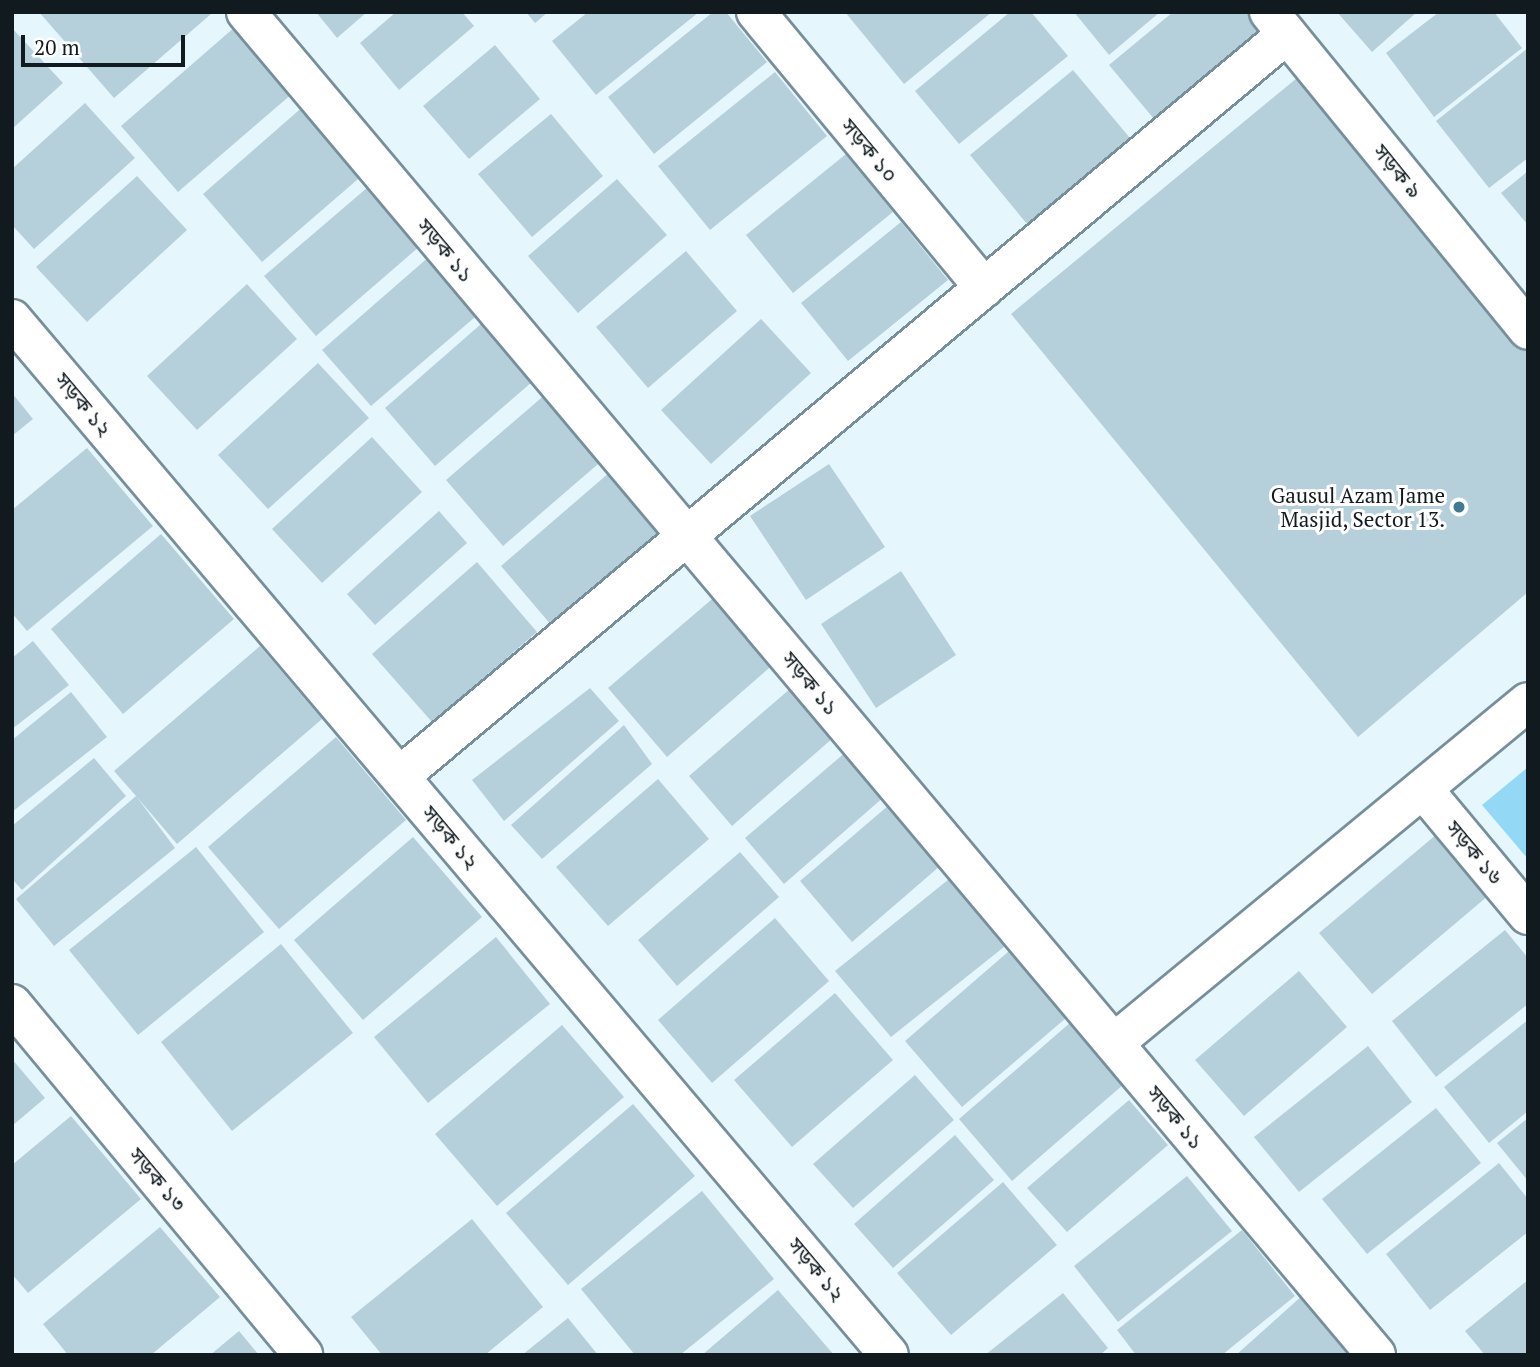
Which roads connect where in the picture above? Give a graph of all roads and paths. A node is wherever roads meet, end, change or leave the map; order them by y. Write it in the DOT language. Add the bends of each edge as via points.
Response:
graph roads {
  1 [pos="246,12"];
  2 [pos="756,12"];
  3 [pos="1278,23"];
  4 [pos="984,288"];
  5 [pos="12,319"];
  6 [pos="1528,330"];
  7 [pos="687,536"];
  8 [pos="1528,702"];
  9 [pos="400,776"];
  10 [pos="1423,789"];
  11 [pos="1528,915"];
  12 [pos="12,1003"];
  13 [pos="1114,1043"];
  14 [pos="303,1355"];
  15 [pos="889,1355"];
  16 [pos="1376,1355"];
  1 -- 7 [label="street, সড়ক ১১"];
  2 -- 4 [label="street, সড়ক ১০"];
  3 -- 4 [label="street"];
  3 -- 6 [label="street, সড়ক ৯"];
  4 -- 7 [label="street"];
  5 -- 9 [label="street, সড়ক ১২"];
  7 -- 9 [label="street"];
  7 -- 13 [label="street, সড়ক ১১"];
  8 -- 10 [label="street"];
  9 -- 15 [label="street, সড়ক ১২"];
  10 -- 11 [label="street, সড়ক ১৬"];
  10 -- 13 [label="street"];
  12 -- 14 [label="street, সড়ক ১৩"];
  13 -- 16 [label="street, সড়ক ১১"];
}
